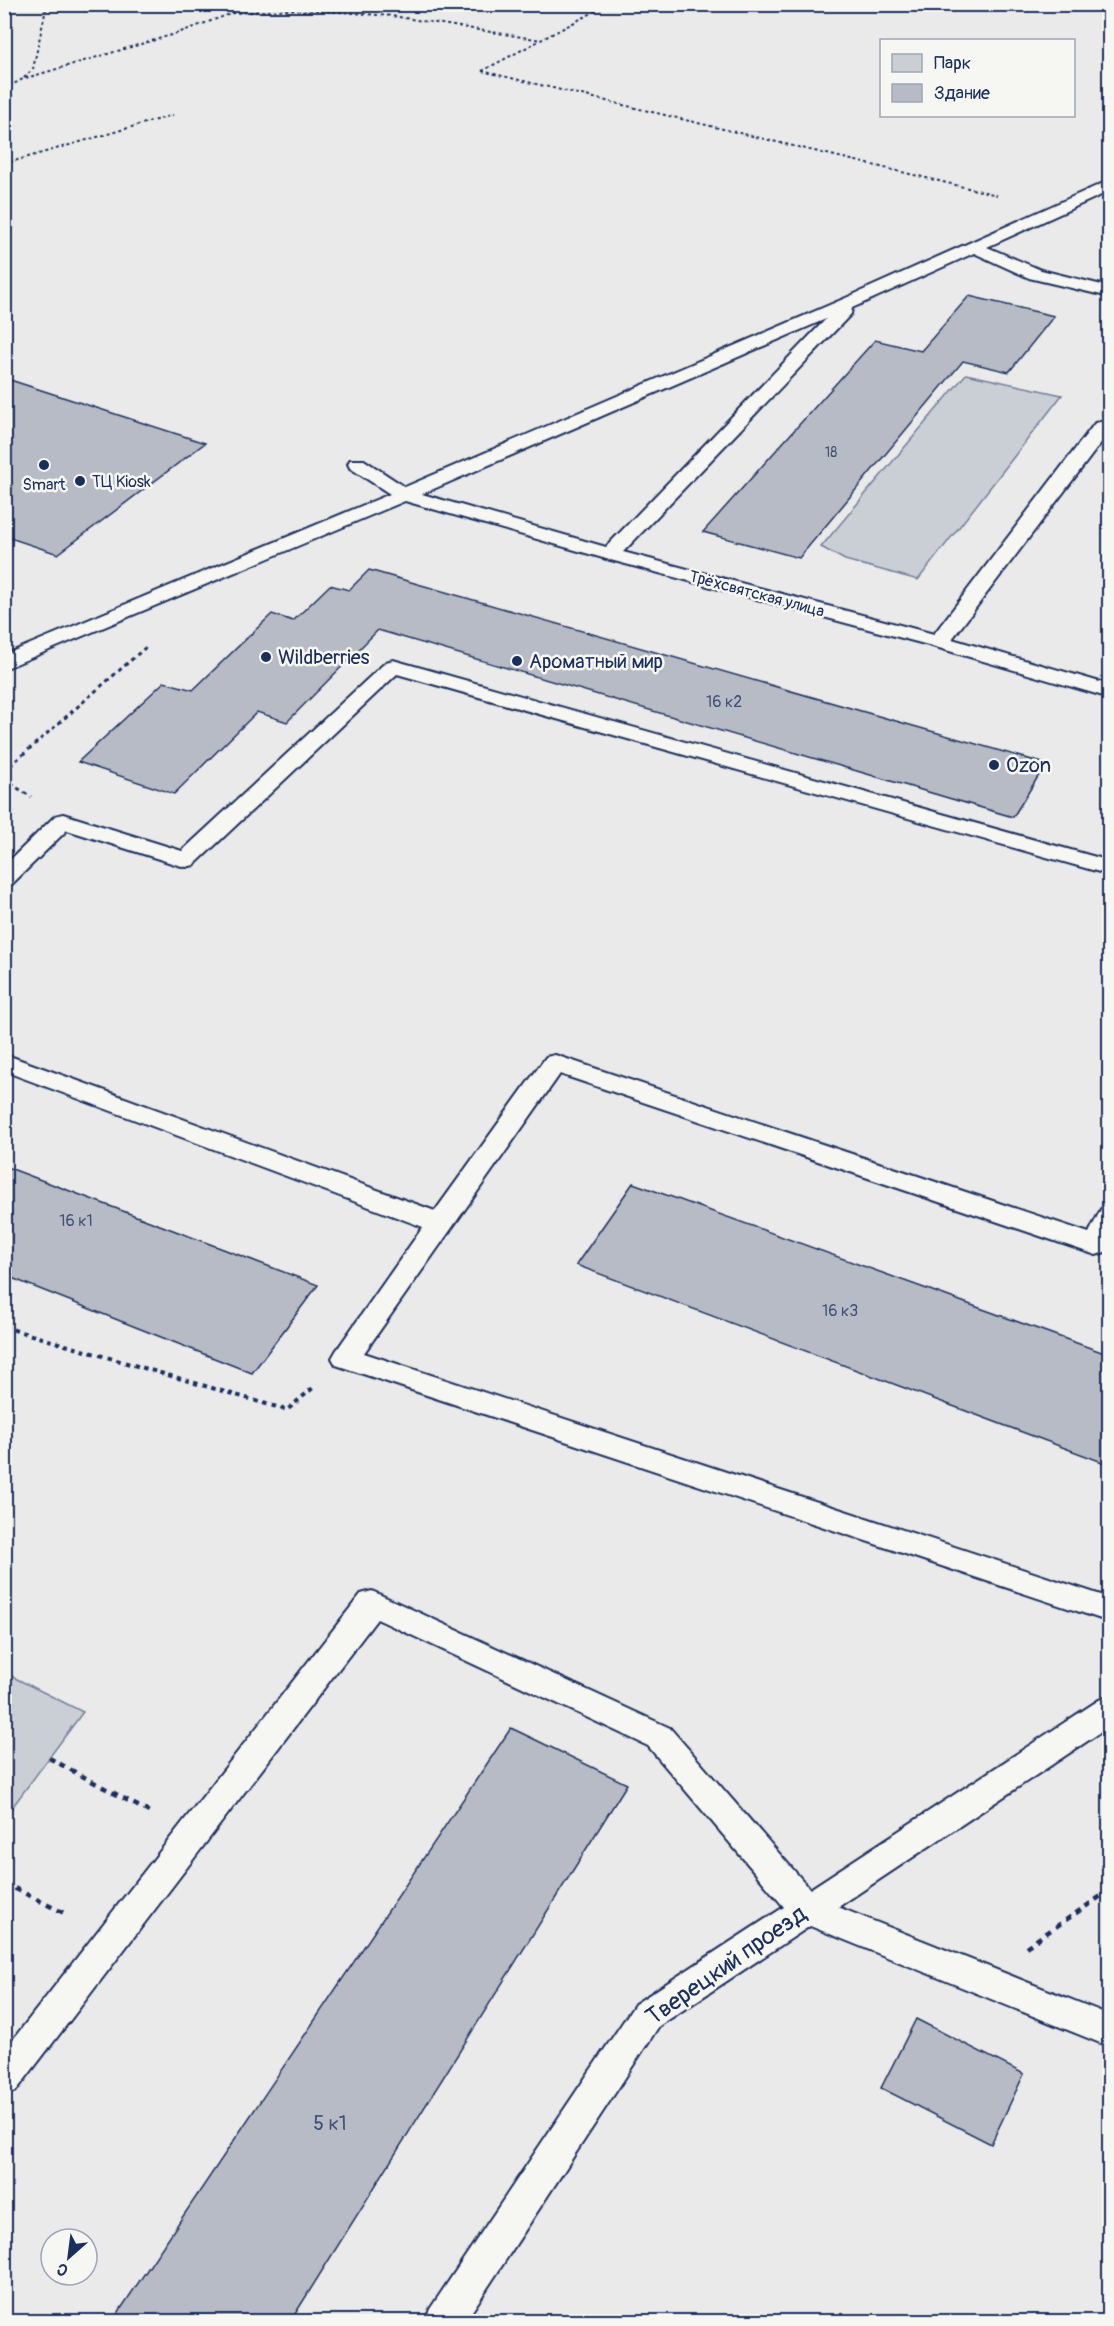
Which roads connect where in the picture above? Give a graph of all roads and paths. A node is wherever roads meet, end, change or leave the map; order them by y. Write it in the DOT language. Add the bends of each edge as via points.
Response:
graph roads {
  1 [pos="46,4"];
  2 [pos="609,4"];
  3 [pos="541,40"];
  4 [pos="23,79"];
  5 [pos="4,89"];
  6 [pos="172,115"];
  7 [pos="4,164"];
  8 [pos="1110,185"];
  9 [pos="1056,209"];
  10 [pos="974,246"];
  11 [pos="1110,292"];
  12 [pos="854,302"];
  13 [pos="1110,425"];
  14 [pos="357,464"];
  15 [pos="404,495"];
  16 [pos="610,554"];
  17 [pos="153,640"];
  18 [pos="939,642"];
  19 [pos="4,663"];
  20 [pos="1110,692"];
  21 [pos="4,771"];
  22 [pos="1110,868"];
  23 [pos="4,879"];
  24 [pos="4,1062"];
  25 [pos="1110,1216"];
  26 [pos="440,1223"];
  27 [pos="4,1327"];
  28 [pos="346,1358"];
  29 [pos="1110,1610"];
  30 [pos="1110,1709"];
  31 [pos="49,1758"];
  32 [pos="192,1835"];
  33 [pos="4,1883"];
  34 [pos="1110,1890"];
  35 [pos="806,1909"];
  36 [pos="113,1937"];
  37 [pos="979,1978"];
  38 [pos="1110,2031"];
  39 [pos="14,2047"];
  40 [pos="4,2079"];
  41 [pos="443,2322"];
  1 -- 4 [label="path" via="33,69"];
  2 -- 3 [label="path"];
  3 -- 4 [label="path" via="392,16 302,9 233,13"];
  3 -- 9 [label="path" via="482,71"];
  4 -- 5 [label="path"];
  6 -- 7 [label="path"];
  8 -- 9 [label="lane"];
  9 -- 10 [label="lane"];
  10 -- 11 [label="lane" via="1035,274"];
  10 -- 12 [label="lane"];
  12 -- 15 [label="lane"];
  12 -- 16 [label="lane"];
  13 -- 18 [label="lane" via="1102,427"];
  14 -- 15 [label="lane, Трёхсвятская улица"];
  15 -- 16 [label="lane, Трёхсвятская улица"];
  15 -- 19 [label="lane"];
  16 -- 18 [label="lane, Трёхсвятская улица"];
  17 -- 21 [label="path"];
  18 -- 20 [label="lane, Трёхсвятская улица"];
  22 -- 23 [label="lane" via="393,666 186,860 63,821"];
  24 -- 26 [label="lane"];
  25 -- 26 [label="lane" via="1096,1245 555,1063"];
  26 -- 28 [label="lane"];
  27 -- 28 [label="path" via="287,1410"];
  28 -- 29 [label="lane"];
  30 -- 35 [label="lane, Тверецкий проезд"];
  31 -- 32 [label="path"];
  32 -- 35 [label="lane" via="372,1603 659,1737"];
  32 -- 36 [label="lane"];
  33 -- 36 [label="path"];
  34 -- 37 [label="path"];
  35 -- 37 [label="lane"];
  35 -- 41 [label="lane, Тверецкий проезд" via="646,2015"];
  36 -- 39 [label="lane"];
  37 -- 38 [label="lane"];
  39 -- 40 [label="lane"];
}
